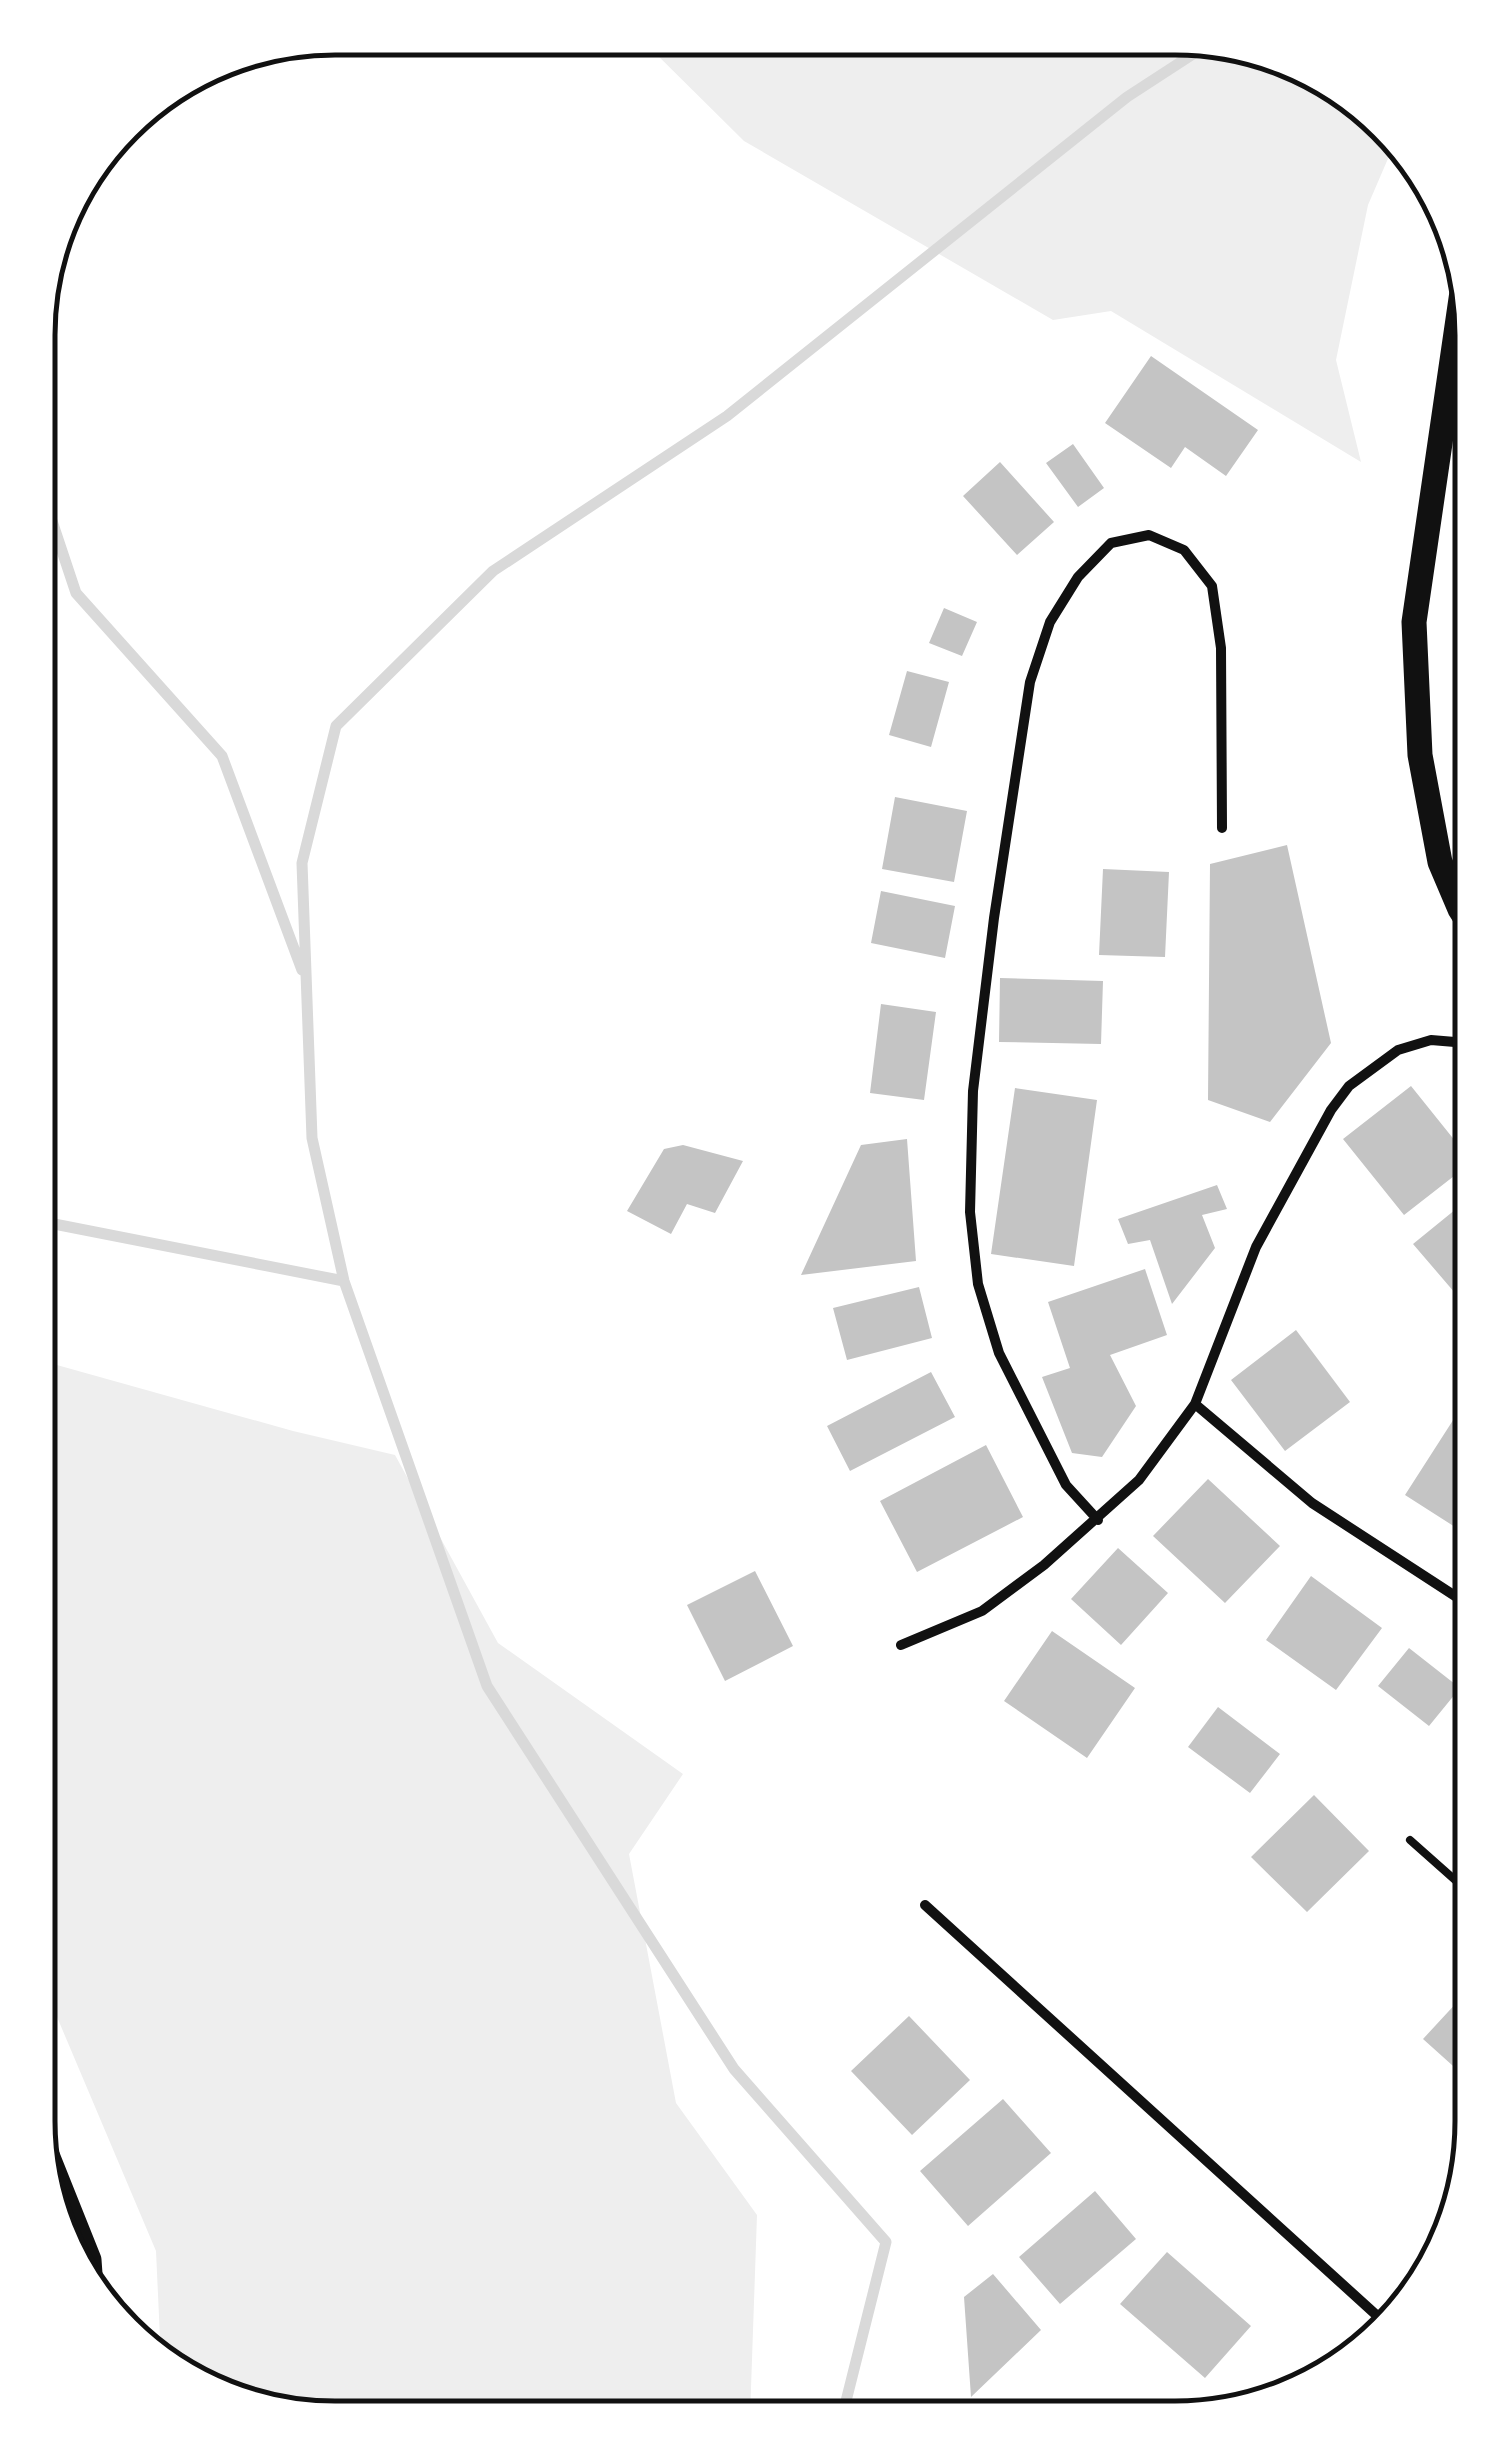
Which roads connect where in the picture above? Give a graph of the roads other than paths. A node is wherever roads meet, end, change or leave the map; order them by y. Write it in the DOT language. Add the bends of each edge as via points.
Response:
graph roads {
  1 [pos="1455,334"];
  2 [pos="1222,828"];
  3 [pos="1455,892"];
  4 [pos="1455,1042"];
  5 [pos="1195,1404"];
  6 [pos="1098,1520"];
  7 [pos="1454,1595"];
  8 [pos="900,1646"];
  9 [pos="1410,1840"];
  10 [pos="1454,1878"];
  11 [pos="925,1905"];
  12 [pos="1376,2315"];
  1 -- 3 [label="main road" via="1414,622 1420,755 1440,862"];
  2 -- 6 [label="street" via="1221,648 1212,586 1184,550 1150,535 1111,543 1078,577 1050,622 1030,682 973,1091 970,1212 978,1284 999,1353 1066,1485"];
  4 -- 5 [label="street" via="1431,1040 1398,1050 1350,1086 1331,1110 1256,1246"];
  5 -- 6 [label="street" via="1139,1480"];
  5 -- 7 [label="street" via="1312,1503"];
  6 -- 8 [label="street" via="982,1610"];
  9 -- 10 [label="lane"];
  11 -- 12 [label="street"];
}
